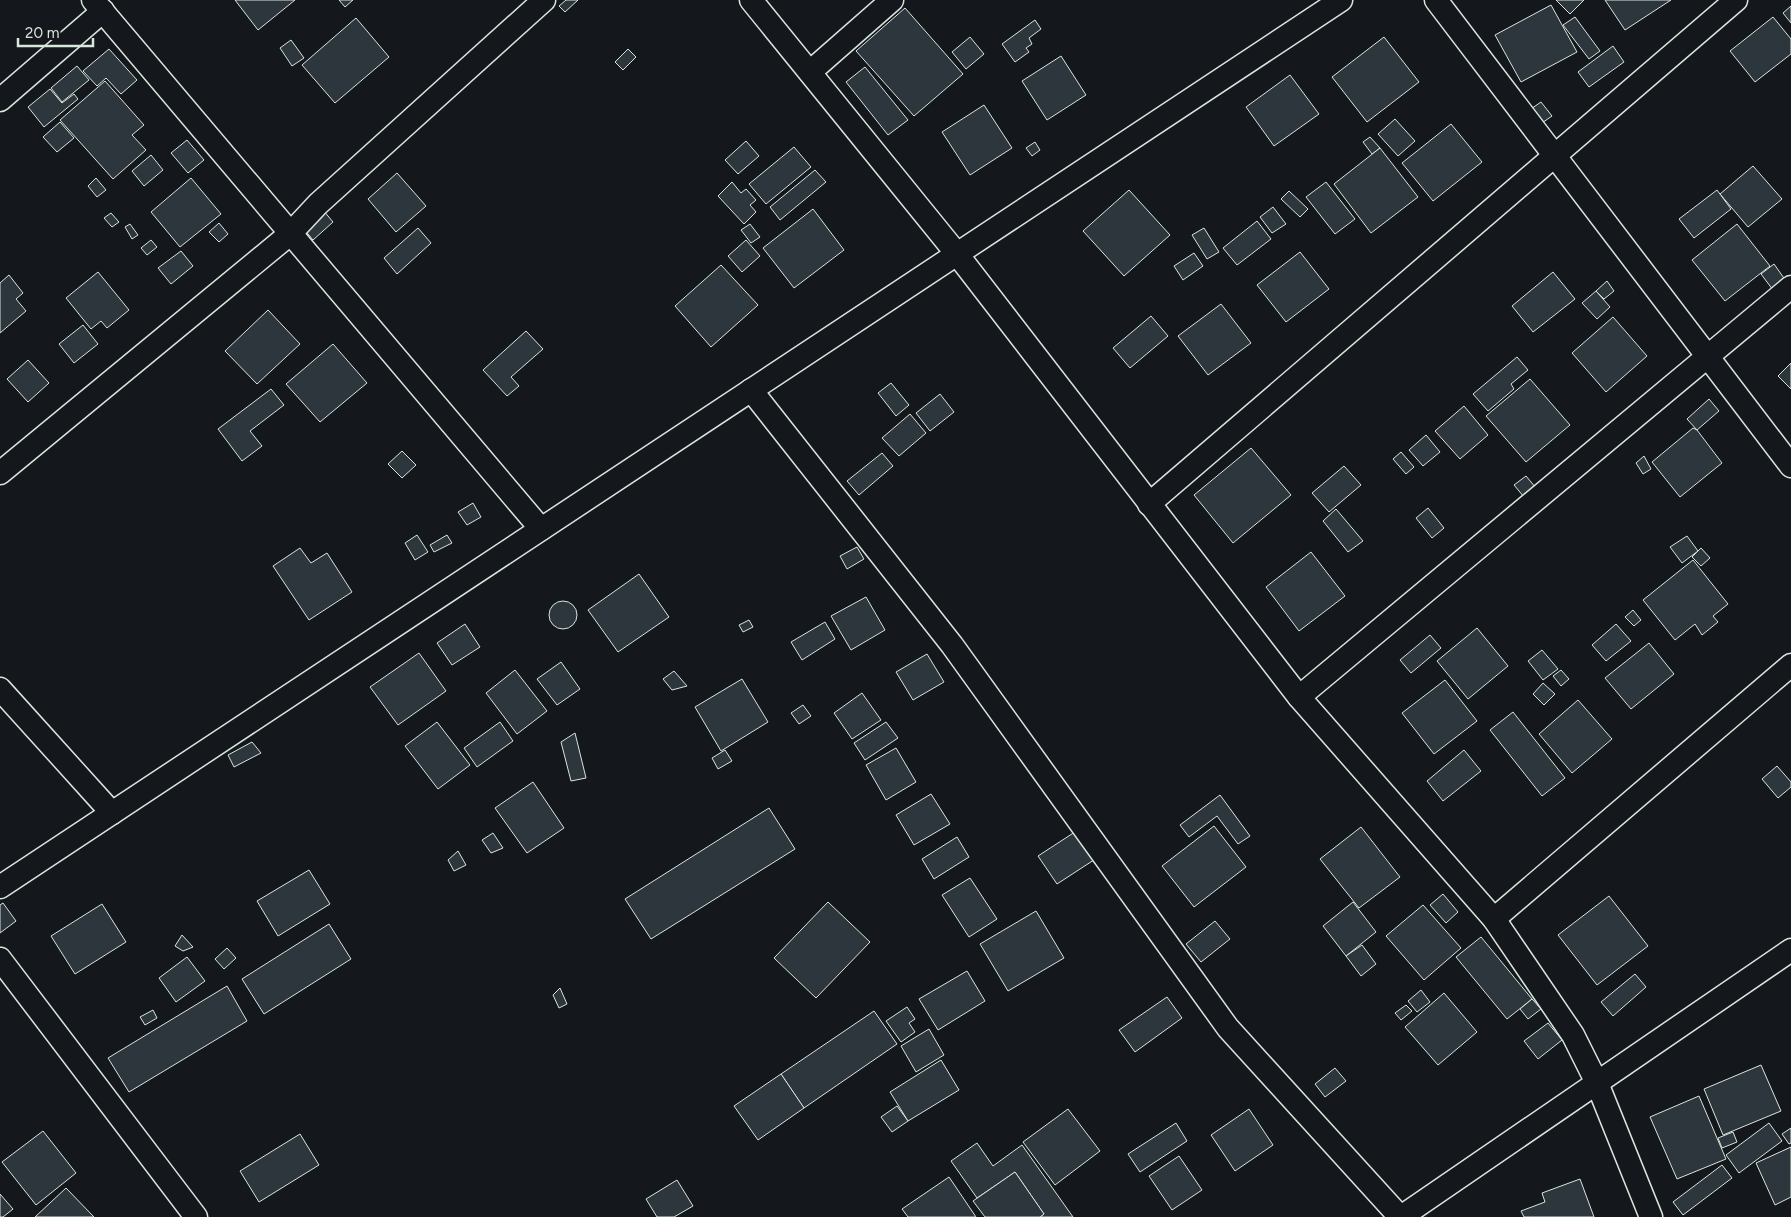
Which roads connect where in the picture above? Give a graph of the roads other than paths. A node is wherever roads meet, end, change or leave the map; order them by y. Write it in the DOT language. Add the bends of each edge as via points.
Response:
graph roads {
  1 [pos="544,0"];
  2 [pos="751,0"];
  3 [pos="892,0"];
  4 [pos="1341,0"];
  5 [pos="1436,0"];
  6 [pos="1736,0"];
  7 [pos="98,6"];
  8 [pos="810,72"];
  9 [pos="0,100"];
  10 [pos="1554,156"];
  11 [pos="290,234"];
  12 [pos="957,254"];
  13 [pos="1791,287"];
  14 [pos="1708,356"];
  15 [pos="751,390"];
  16 [pos="1791,466"];
  17 [pos="0,473"];
  18 [pos="1150,504"];
  19 [pos="541,530"];
  20 [pos="1791,665"];
  21 [pos="0,689"];
  22 [pos="1299,697"];
  23 [pos="112,813"];
  24 [pos="0,887"];
  25 [pos="1494,919"];
  26 [pos="1791,950"];
  27 [pos="0,959"];
  28 [pos="1597,1083"];
  29 [pos="196,1217"];
  30 [pos="1401,1217"];
  31 [pos="1651,1217"];
  1 -- 11 [label="street" via="318,204"];
  2 -- 8 [label="street"];
  3 -- 8 [label="street"];
  4 -- 12 [label="street"];
  5 -- 10 [label="street"];
  6 -- 10 [label="street"];
  7 -- 9 [label="street"];
  7 -- 11 [label="street"];
  8 -- 12 [label="street"];
  10 -- 14 [label="street"];
  10 -- 18 [label="street"];
  11 -- 17 [label="street"];
  11 -- 19 [label="street"];
  12 -- 15 [label="street"];
  12 -- 18 [label="street"];
  13 -- 14 [label="street"];
  14 -- 16 [label="street"];
  14 -- 22 [label="street"];
  15 -- 19 [label="street"];
  15 -- 30 [label="street" via="952,645 1228,1028"];
  18 -- 22 [label="street"];
  19 -- 23 [label="street"];
  20 -- 25 [label="street"];
  21 -- 23 [label="street"];
  22 -- 25 [label="street"];
  23 -- 24 [label="street"];
  25 -- 28 [label="street" via="1573,1035"];
  26 -- 28 [label="street"];
  27 -- 29 [label="street"];
  28 -- 30 [label="street"];
  28 -- 31 [label="street"];
}
